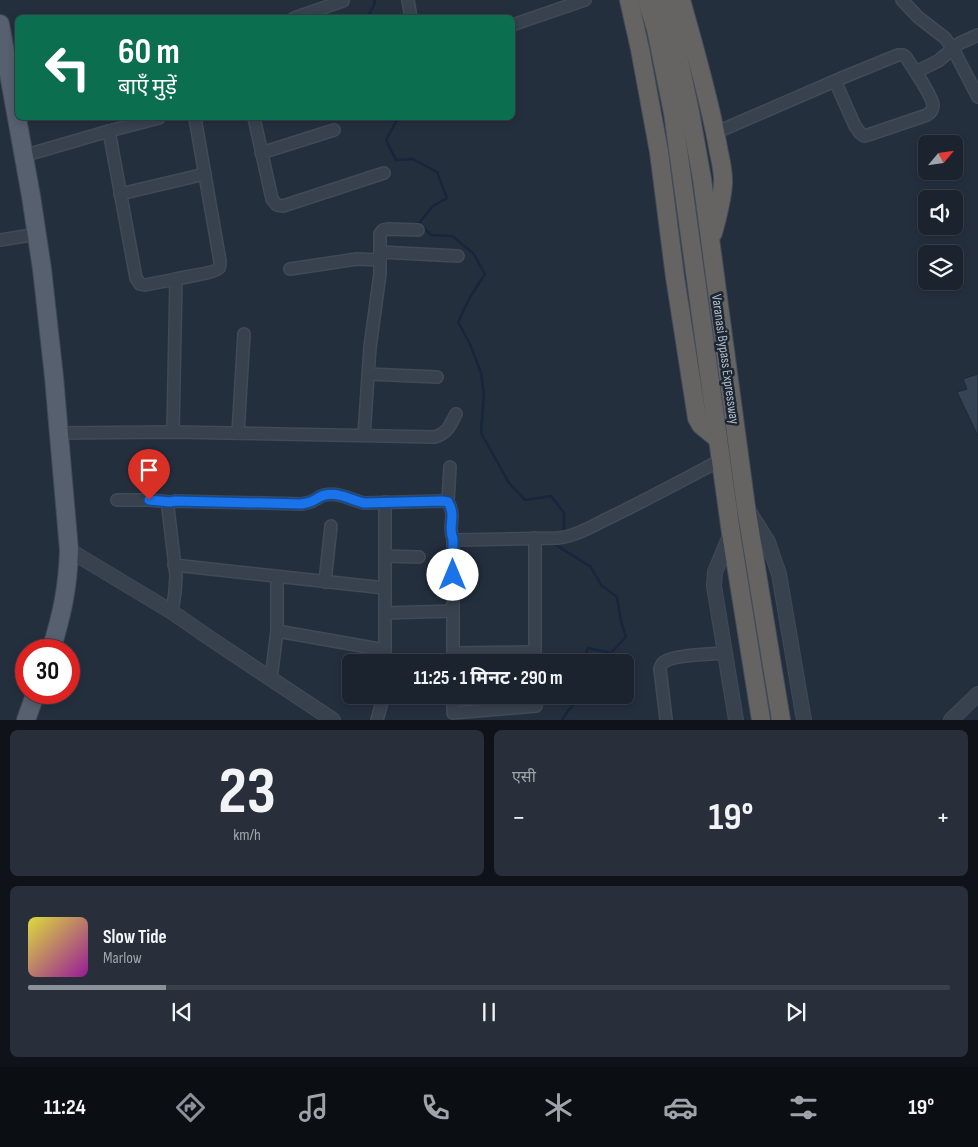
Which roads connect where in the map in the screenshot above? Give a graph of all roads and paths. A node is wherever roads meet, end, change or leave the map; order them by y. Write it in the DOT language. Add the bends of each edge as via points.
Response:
graph roads {
  1 [pos="408,0"];
  2 [pos="585,0"];
  3 [pos="629,0"];
  4 [pos="648,0"];
  5 [pos="664,0"];
  6 [pos="681,0"];
  7 [pos="902,0"];
  8 [pos="343,1"];
  9 [pos="318,9"];
  10 [pos="302,15"];
  11 [pos="410,15"];
  12 [pos="0,24"];
  13 [pos="515,24"];
  14 [pos="978,35"];
  15 [pos="953,49"];
  16 [pos="916,72"];
  17 [pos="835,81"];
  18 [pos="978,97"];
  19 [pos="15,102"];
  20 [pos="18,120"];
  21 [pos="151,120"];
  22 [pos="194,120"];
  23 [pos="254,120"];
  24 [pos="334,130"];
  25 [pos="109,131"];
  26 [pos="715,133"];
  27 [pos="262,153"];
  28 [pos="23,156"];
  29 [pos="384,173"];
  30 [pos="205,174"];
  31 [pos="120,194"];
  32 [pos="418,230"];
  33 [pos="37,234"];
  34 [pos="0,240"];
  35 [pos="711,246"];
  36 [pos="380,256"];
  37 [pos="458,256"];
  38 [pos="290,269"];
  39 [pos="176,279"];
  40 [pos="244,334"];
  41 [pos="368,374"];
  42 [pos="437,377"];
  43 [pos="456,414"];
  44 [pos="59,432"];
  45 [pos="173,432"];
  46 [pos="238,433"];
  47 [pos="364,436"];
  48 [pos="718,439"];
  49 [pos="721,460"];
  50 [pos="450,467"];
  51 [pos="117,500"];
  52 [pos="170,502"];
  53 [pos="385,502"];
  54 [pos="448,502"];
  55 [pos="746,507"];
  56 [pos="330,526"];
  57 [pos="731,533"];
  58 [pos="535,538"];
  59 [pos="453,539"];
  60 [pos="70,550"];
  61 [pos="385,556"];
  62 [pos="419,557"];
  63 [pos="174,566"];
  64 [pos="277,577"];
  65 [pos="325,582"];
  66 [pos="385,588"];
  67 [pos="453,611"];
  68 [pos="172,612"];
  69 [pos="385,613"];
  70 [pos="277,631"];
  71 [pos="54,639"];
  72 [pos="385,650"];
  73 [pos="725,653"];
  74 [pos="385,654"];
  75 [pos="453,654"];
  76 [pos="535,654"];
  77 [pos="272,679"];
  78 [pos="978,694"];
  79 [pos="32,704"];
  80 [pos="381,704"];
  81 [pos="453,704"];
  82 [pos="536,704"];
  83 [pos="666,719"];
  84 [pos="26,720"];
  85 [pos="333,720"];
  86 [pos="377,720"];
  87 [pos="662,720"];
  88 [pos="736,720"];
  89 [pos="762,720"];
  90 [pos="782,720"];
  91 [pos="804,720"];
  92 [pos="951,720"];
  1 -- 11 [label="street"];
  2 -- 13 [label="street"];
  3 -- 48 [label="highway" via="657,143 697,418"];
  4 -- 48 [label="highway, Varanasi Bypass Expressway" via="673,113"];
  5 -- 35 [label="highway, Varanasi Bypass Expressway" via="690,112"];
  6 -- 26 [label="highway"];
  7 -- 15 [label="street"];
  8 -- 9 [label="street"];
  9 -- 10 [label="street"];
  12 -- 19 [label="main road"];
  14 -- 15 [label="street"];
  15 -- 16 [label="street"];
  15 -- 18 [label="street"];
  16 -- 17 [label="street" via="903,55 898,55"];
  16 -- 17 [label="street" via="932,101 931,112 868,136 855,126"];
  17 -- 26 [label="street"];
  20 -- 28 [label="main road"];
  21 -- 25 [label="street"];
  22 -- 30 [label="street"];
  23 -- 27 [label="street"];
  24 -- 27 [label="street"];
  25 -- 28 [label="street"];
  25 -- 31 [label="street"];
  26 -- 35 [label="highway" via="723,182"];
  27 -- 29 [label="street" via="272,199 283,206"];
  28 -- 33 [label="main road"];
  30 -- 31 [label="street"];
  30 -- 39 [label="street" via="220,267 209,273"];
  31 -- 39 [label="street" via="136,278 145,285"];
  32 -- 36 [label="street" via="383,230 380,234"];
  33 -- 34 [label="street"];
  33 -- 44 [label="main road"];
  35 -- 55 [label="highway, Varanasi Bypass Expressway"];
  36 -- 37 [label="street"];
  36 -- 38 [label="street"];
  36 -- 41 [label="street"];
  39 -- 45 [label="street"];
  40 -- 46 [label="street"];
  41 -- 42 [label="street"];
  41 -- 47 [label="street"];
  43 -- 47 [label="street" via="444,433 435,437"];
  44 -- 45 [label="street"];
  44 -- 60 [label="main road"];
  45 -- 46 [label="street"];
  46 -- 47 [label="street"];
  48 -- 49 [label="highway, Varanasi Bypass Expressway"];
  49 -- 57 [label="highway, Varanasi Bypass Expressway"];
  49 -- 58 [label="street" via="578,533"];
  50 -- 54 [label="street"];
  51 -- 52 [label="street"];
  52 -- 53 [label="street" via="302,504 327,494 341,494 364,503"];
  52 -- 63 [label="street"];
  53 -- 54 [label="street"];
  53 -- 61 [label="street"];
  54 -- 59 [label="street" via="453,514"];
  55 -- 90 [label="highway, Varanasi Bypass Expressway"];
  55 -- 91 [label="street" via="768,542 779,574"];
  56 -- 65 [label="street"];
  57 -- 73 [label="street" via="715,572 714,586"];
  57 -- 89 [label="highway, Varanasi Bypass Expressway"];
  58 -- 59 [label="street"];
  58 -- 76 [label="street"];
  59 -- 67 [label="street"];
  60 -- 68 [label="street"];
  60 -- 71 [label="main road" via="65,600"];
  61 -- 62 [label="street"];
  61 -- 66 [label="street"];
  63 -- 64 [label="street"];
  63 -- 68 [label="street"];
  64 -- 65 [label="street"];
  64 -- 70 [label="street"];
  65 -- 66 [label="street"];
  66 -- 69 [label="street"];
  67 -- 69 [label="street"];
  67 -- 75 [label="street"];
  68 -- 77 [label="street"];
  69 -- 72 [label="street"];
  70 -- 72 [label="street"];
  70 -- 77 [label="street"];
  72 -- 74 [label="street"];
  73 -- 83 [label="street" via="680,657 662,663 660,677"];
  73 -- 88 [label="street"];
  77 -- 85 [label="street"];
  78 -- 92 [label="street"];
  79 -- 84 [label="main road"];
  80 -- 86 [label="street"];
  81 -- 82 [label="street" via="453,713"];
  83 -- 87 [label="street"];
}
